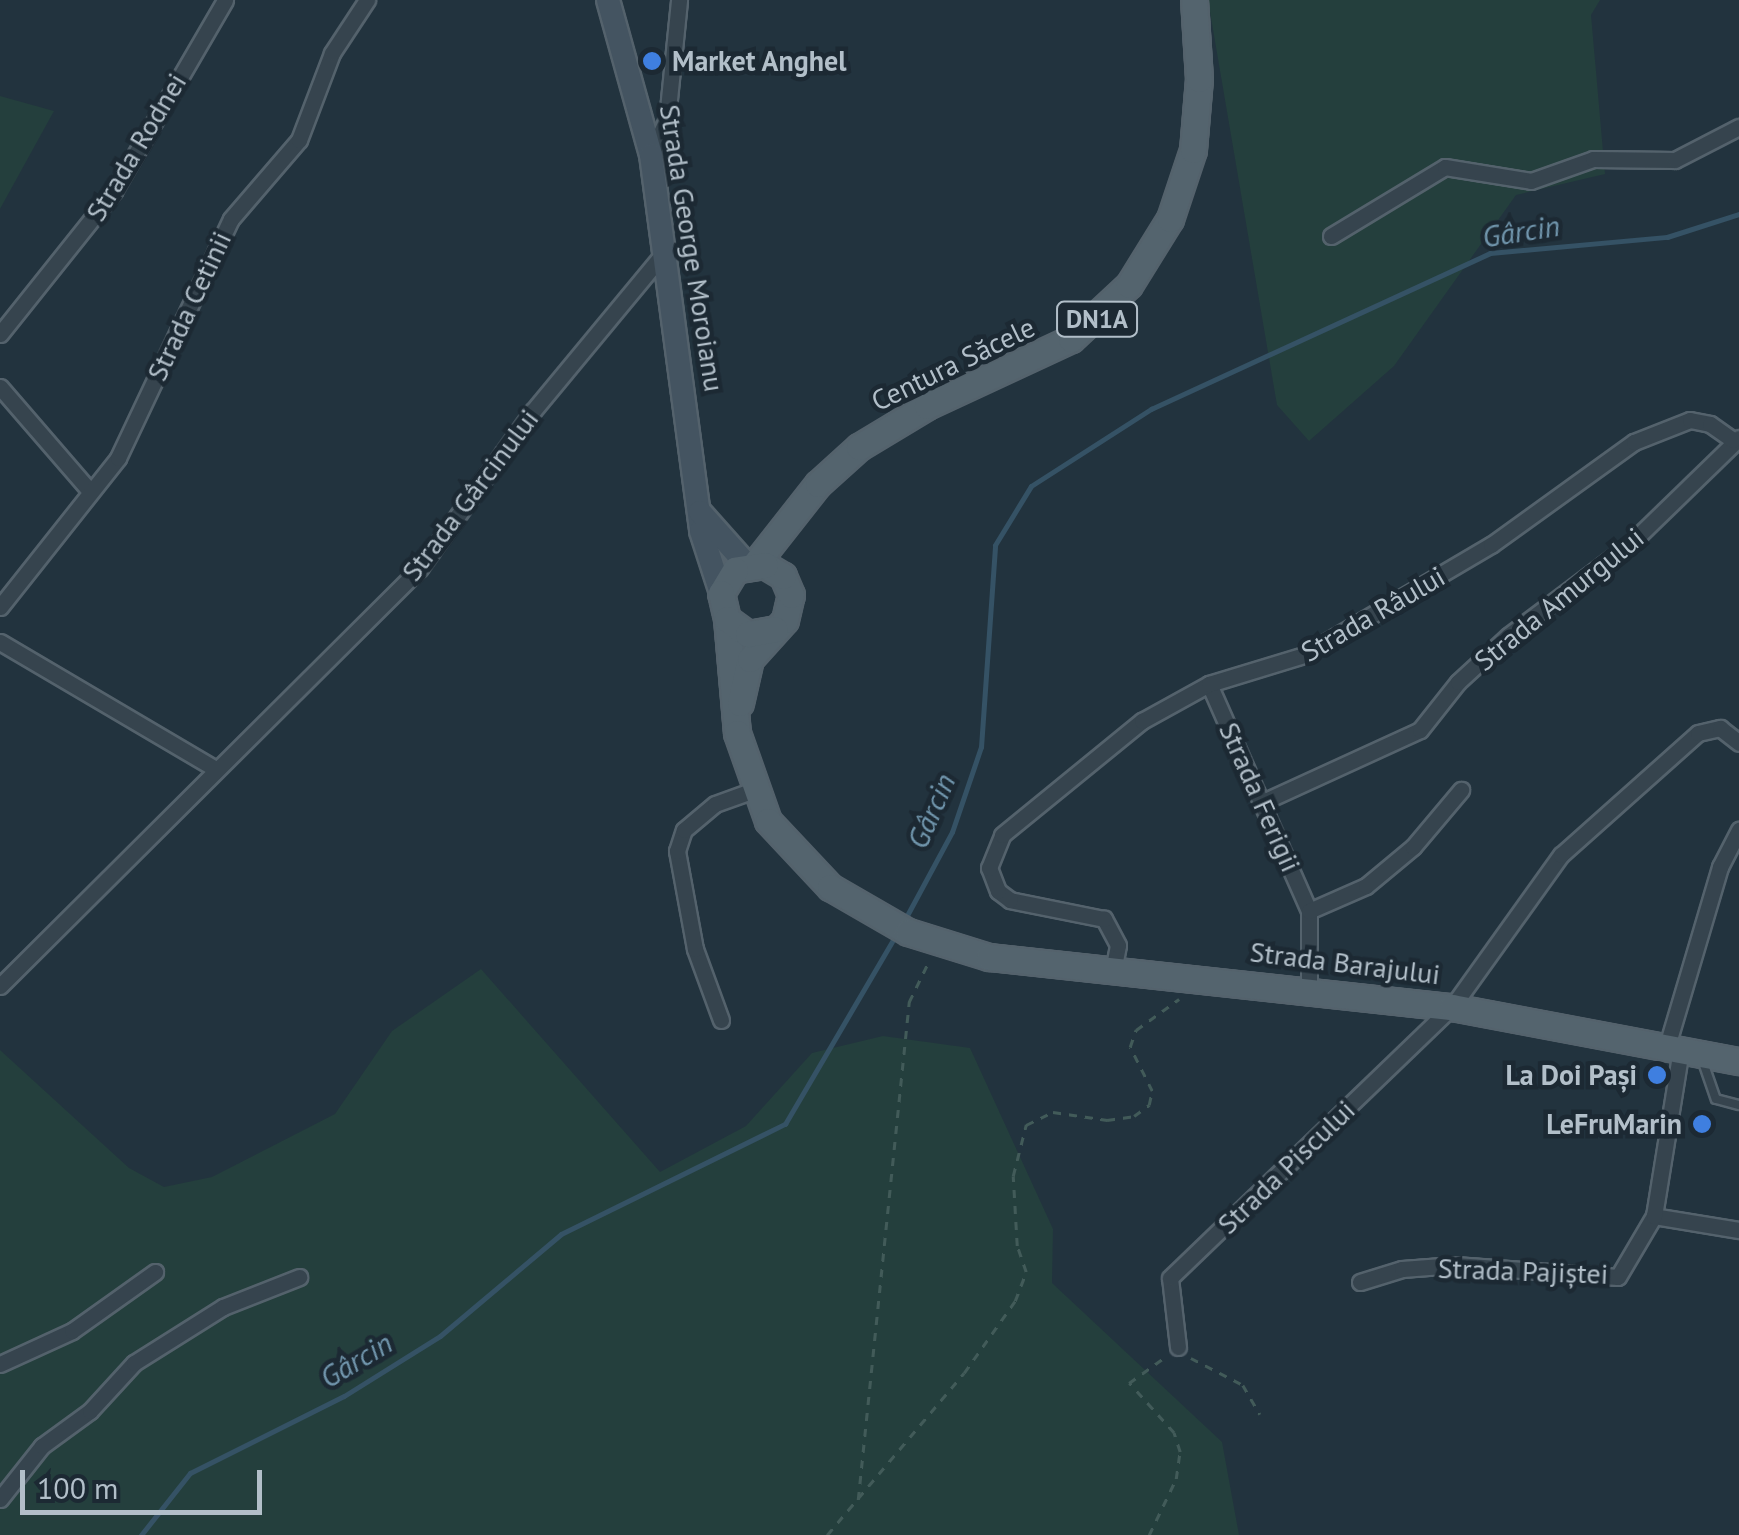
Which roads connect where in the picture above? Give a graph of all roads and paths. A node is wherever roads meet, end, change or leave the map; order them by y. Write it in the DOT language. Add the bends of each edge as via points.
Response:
graph roads {
  1 [pos="225,0"];
  2 [pos="367,0"];
  3 [pos="608,0"];
  4 [pos="678,0"];
  5 [pos="1194,0"];
  6 [pos="1739,127"];
  7 [pos="651,155"];
  8 [pos="1331,236"];
  9 [pos="666,249"];
  10 [pos="0,334"];
  11 [pos="0,387"];
  12 [pos="1736,439"];
  13 [pos="90,490"];
  14 [pos="804,501"];
  15 [pos="698,509"];
  16 [pos="751,564"];
  17 [pos="721,593"];
  18 [pos="792,595"];
  19 [pos="0,607"];
  20 [pos="726,619"];
  21 [pos="776,630"];
  22 [pos="0,642"];
  23 [pos="1209,684"];
  24 [pos="738,733"];
  25 [pos="1739,743"];
  26 [pos="216,769"];
  27 [pos="754,790"];
  28 [pos="1461,790"];
  29 [pos="1264,801"];
  30 [pos="1739,830"];
  31 [pos="1309,911"];
  32 [pos="941,945"];
  33 [pos="1114,966"];
  34 [pos="1193,974"];
  35 [pos="0,986"];
  36 [pos="1309,989"];
  37 [pos="1452,1007"];
  38 [pos="721,1020"];
  39 [pos="1682,1049"];
  40 [pos="1739,1061"];
  41 [pos="1739,1106"];
  42 [pos="1654,1216"];
  43 [pos="1739,1230"];
  44 [pos="155,1272"];
  45 [pos="299,1277"];
  46 [pos="1360,1282"];
  47 [pos="1178,1347"];
  48 [pos="0,1364"];
  49 [pos="1260,1415"];
  50 [pos="0,1499"];
  51 [pos="858,1502"];
  52 [pos="827,1535"];
  53 [pos="1149,1535"];
  1 -- 10 [label="street, Strada Rodnei" via="114,191"];
  2 -- 13 [label="street, Strada Cetinii" via="332,53 299,140 230,219 118,458"];
  3 -- 7 [label="main road, Strada George Moroianu"];
  4 -- 7 [label="street" via="668,119"];
  5 -- 14 [label="main road, Centura Săcele / DN1A" via="1199,79 1193,150 1170,218 1129,286 1072,339 875,435"];
  6 -- 8 [label="street" via="1675,160 1593,159 1531,181 1445,167"];
  7 -- 9 [label="main road, Strada George Moroianu"];
  9 -- 15 [label="main road, Strada George Moroianu"];
  9 -- 26 [label="street, Strada Gârcinului" via="534,411 420,568"];
  11 -- 13 [label="street"];
  12 -- 23 [label="street, Strada Râului" via="1690,420 1634,442 1491,545 1304,655"];
  12 -- 29 [label="street, Strada Amurgului" via="1630,544 1458,682 1420,730"];
  13 -- 19 [label="street, Strada Cetinii"];
  14 -- 16 [label="main road, Centura Săcele / DN1A"];
  14 -- 18 [label="main road" via="792,546"];
  15 -- 16 [label="main road"];
  15 -- 17 [label="main road, Strada George Moroianu" via="704,554"];
  16 -- 17 [label="main road, DN1A" via="735,570"];
  16 -- 18 [label="main road" via="775,569"];
  17 -- 20 [label="main road"];
  18 -- 21 [label="main road"];
  20 -- 21 [label="main road" via="748,634"];
  20 -- 24 [label="main road"];
  21 -- 24 [label="main road" via="745,674"];
  22 -- 26 [label="street"];
  23 -- 29 [label="street, Strada Ferigii"];
  23 -- 33 [label="street, Strada Râului" via="1142,721 994,846 989,868 998,891 1010,900 1104,920 1118,945"];
  24 -- 27 [label="main road"];
  25 -- 37 [label="street" via="1720,728 1698,733 1627,793 1561,855"];
  26 -- 35 [label="street, Strada Gârcinului"];
  27 -- 32 [label="main road, Strada Barajului" via="781,842 830,887"];
  27 -- 38 [label="street" via="714,804 684,830 676,851 695,949"];
  28 -- 31 [label="street" via="1413,847 1366,886"];
  29 -- 31 [label="street, Strada Ferigii"];
  30 -- 39 [label="street, Strada Pajiștei" via="1720,867"];
  31 -- 36 [label="street, Strada Ferigii"];
  32 -- 33 [label="main road, Strada Barajului" via="1002,958"];
  32 -- 51 [label="path" via="910,1002"];
  33 -- 34 [label="main road, Strada Barajului"];
  34 -- 36 [label="main road, Strada Barajului"];
  34 -- 51 [label="path" via="1188,992 1136,1030 1130,1046 1152,1091 1149,1105 1134,1116 1108,1120 1053,1112 1026,1125 1013,1176 1017,1246 1026,1272 1014,1301 964,1374"];
  36 -- 37 [label="main road, Strada Barajului"];
  37 -- 39 [label="main road, Strada Barajului"];
  37 -- 47 [label="street, Strada Piscului" via="1170,1278"];
  39 -- 40 [label="main road, Strada Barajului"];
  39 -- 41 [label="lane" via="1716,1099"];
  39 -- 42 [label="street, Strada Pajiștei"];
  42 -- 43 [label="street"];
  42 -- 46 [label="street, Strada Pajiștei" via="1629,1268 1608,1280 1455,1265 1402,1268"];
  44 -- 48 [label="street" via="72,1331"];
  45 -- 50 [label="street" via="224,1307 134,1363 90,1411 42,1446"];
  47 -- 49 [label="path" via="1243,1385"];
  47 -- 53 [label="path" via="1129,1383 1174,1433 1180,1452 1176,1479"];
  51 -- 52 [label="path"];
}
